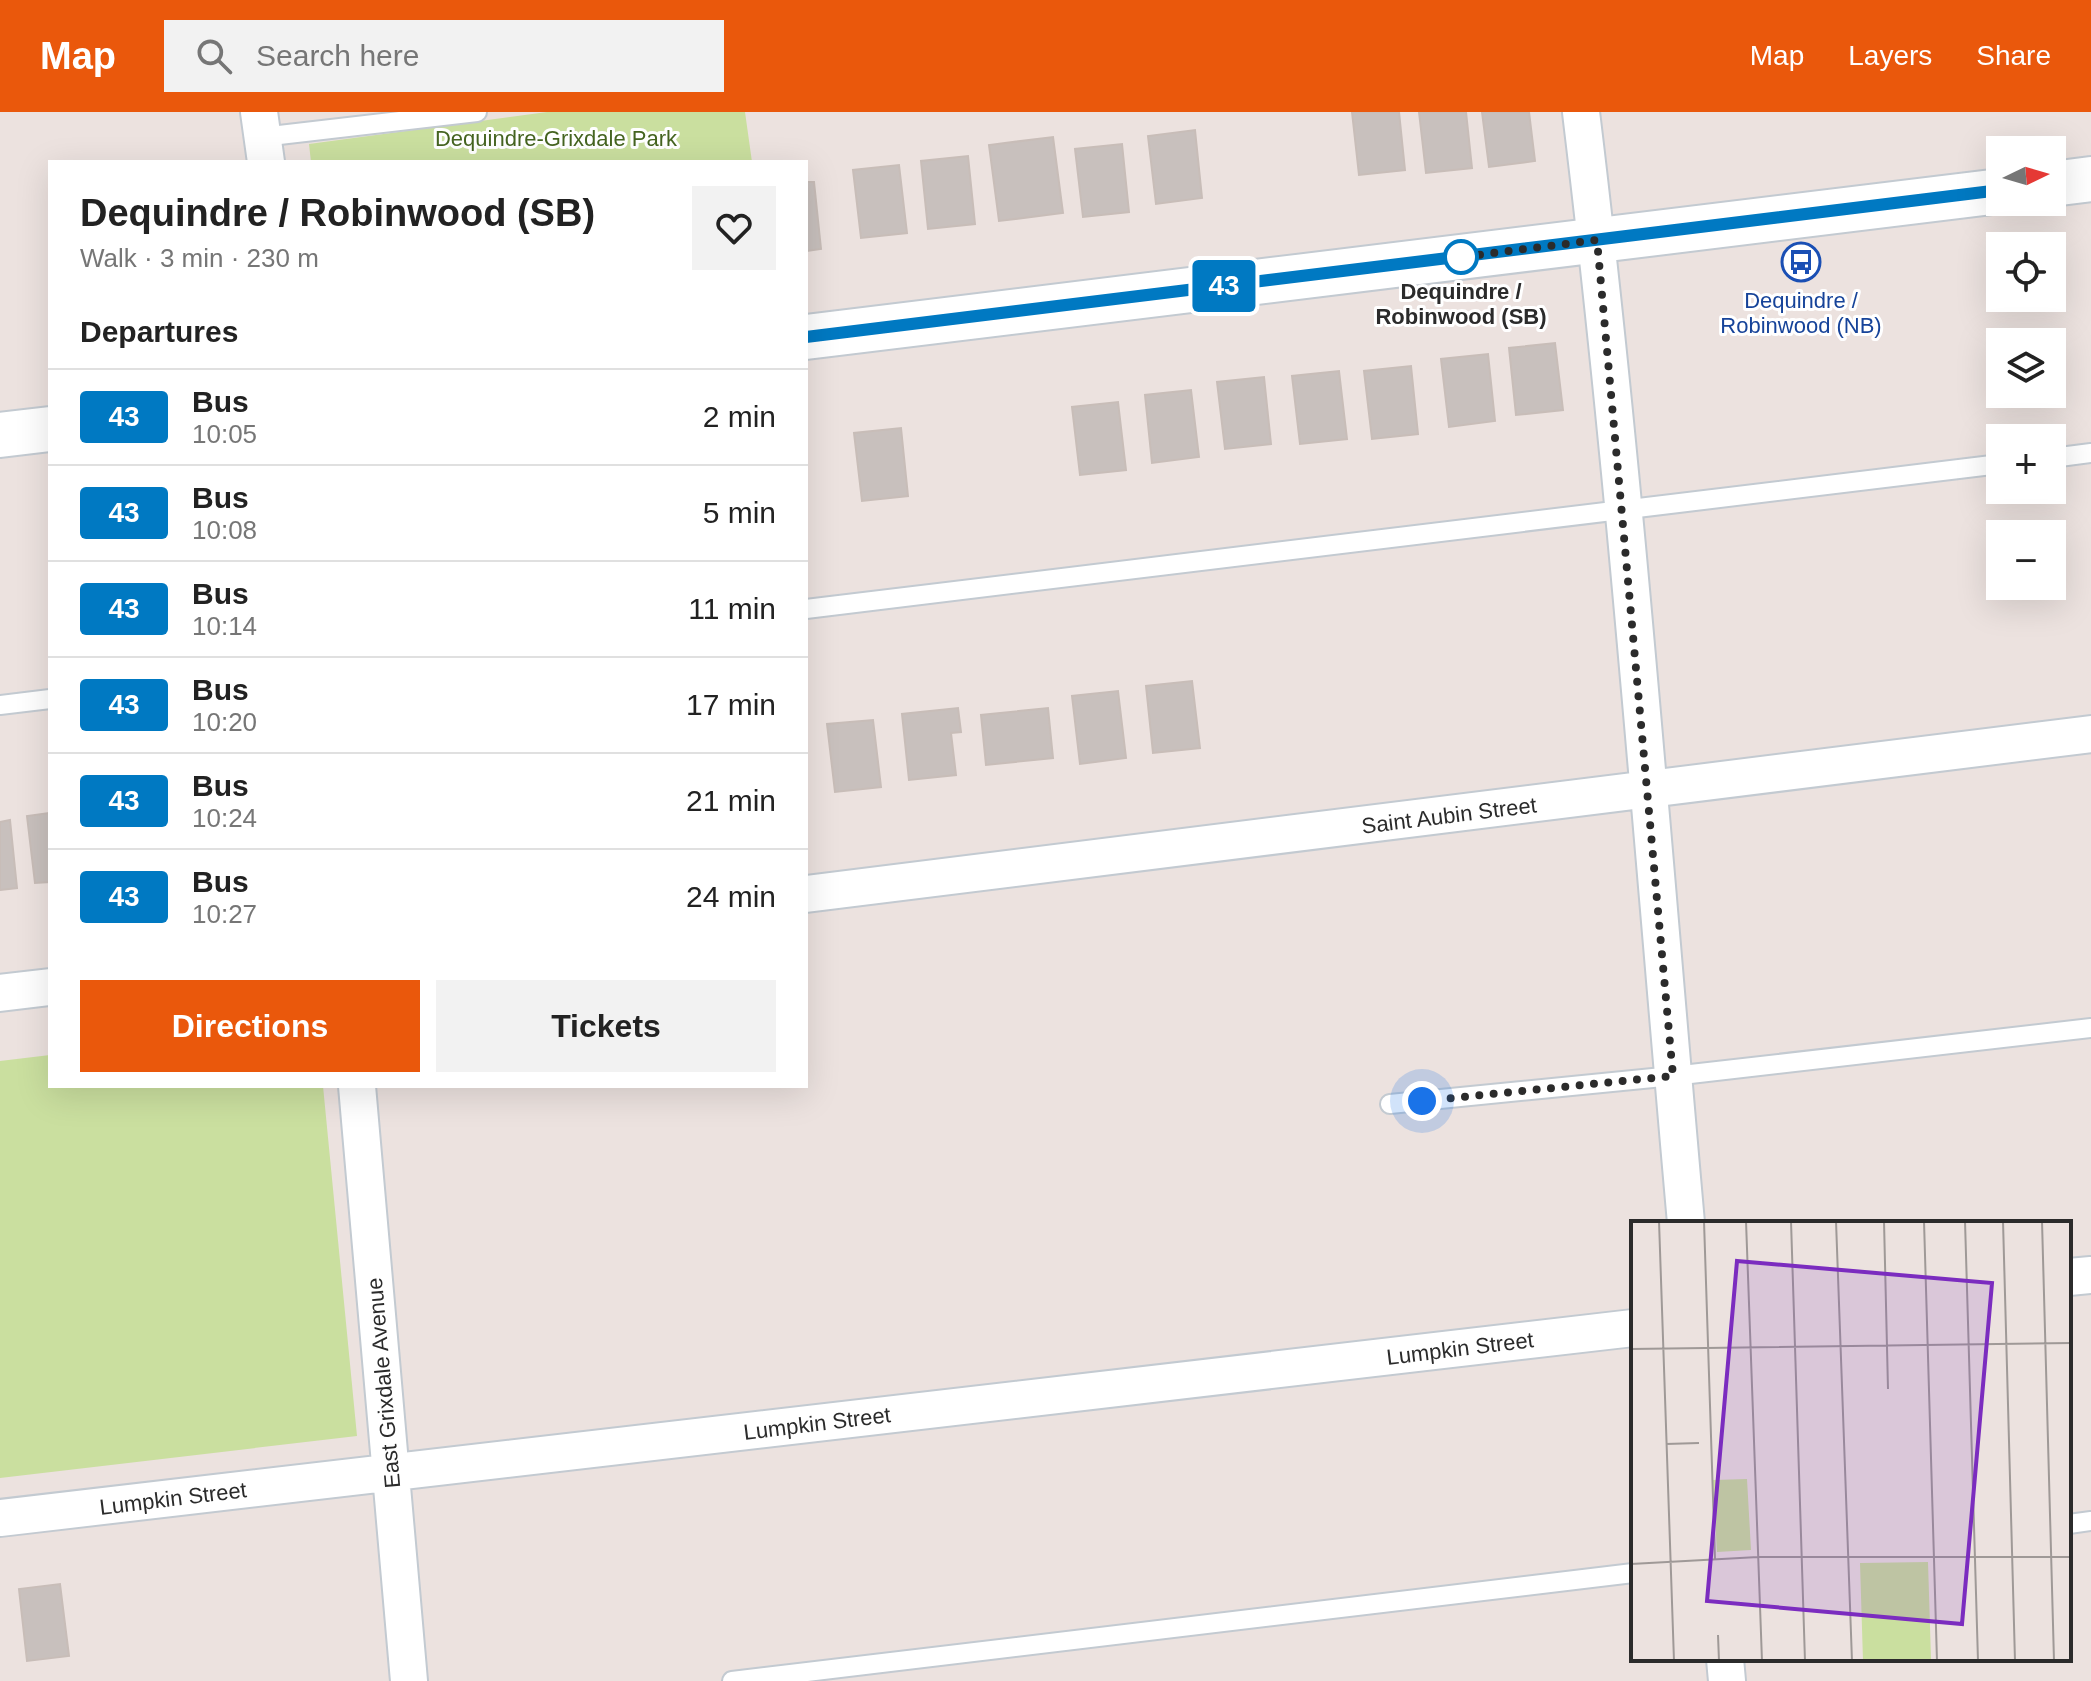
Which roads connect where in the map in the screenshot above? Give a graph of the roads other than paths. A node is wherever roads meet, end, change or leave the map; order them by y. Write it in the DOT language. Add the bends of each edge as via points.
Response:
graph roads {
  1 [pos="477,112"];
  2 [pos="1581,112"];
  3 [pos="262,137"];
  4 [pos="2091,179"];
  5 [pos="2066,182"];
  6 [pos="1986,193"];
  7 [pos="1597,240"];
  8 [pos="808,337"];
  9 [pos="48,429"];
  10 [pos="0,435"];
  11 [pos="2091,453"];
  12 [pos="2066,456"];
  13 [pos="1986,466"];
  14 [pos="1623,512"];
  15 [pos="808,609"];
  16 [pos="48,699"];
  17 [pos="0,705"];
  18 [pos="2091,734"];
  19 [pos="1648,791"];
  20 [pos="808,894"];
  21 [pos="48,987"];
  22 [pos="0,993"];
  23 [pos="2091,1028"];
  24 [pos="1673,1076"];
  25 [pos="357,1088"];
  26 [pos="1390,1104"];
  27 [pos="1686,1221"];
  28 [pos="2091,1275"];
  29 [pos="2071,1277"];
  30 [pos="1631,1328"];
  31 [pos="391,1473"];
  32 [pos="0,1518"];
  33 [pos="2091,1521"];
  34 [pos="2071,1524"];
  35 [pos="1631,1573"];
  36 [pos="1725,1661"];
  37 [pos="409,1681"];
  38 [pos="732,1681"];
  39 [pos="1727,1681"];
  1 -- 3 [label="lane"];
  2 -- 7 [label="street"];
  4 -- 5 [label="street"];
  6 -- 7 [label="street"];
  7 -- 8 [label="street"];
  7 -- 14 [label="street"];
  9 -- 10 [label="street"];
  11 -- 12 [label="lane"];
  13 -- 14 [label="lane"];
  14 -- 15 [label="lane"];
  14 -- 19 [label="street"];
  16 -- 17 [label="lane"];
  18 -- 19 [label="street, Saint Aubin Street"];
  19 -- 20 [label="street, Saint Aubin Street"];
  19 -- 24 [label="street"];
  21 -- 22 [label="street"];
  23 -- 24 [label="lane"];
  24 -- 26 [label="lane"];
  24 -- 27 [label="street"];
  25 -- 31 [label="street, East Grixdale Avenue"];
  28 -- 29 [label="street"];
  30 -- 31 [label="street, Lumpkin Street"];
  31 -- 32 [label="street, Lumpkin Street"];
  31 -- 37 [label="street, East Grixdale Avenue"];
  33 -- 34 [label="lane"];
  35 -- 38 [label="lane"];
  36 -- 39 [label="street"];
}
